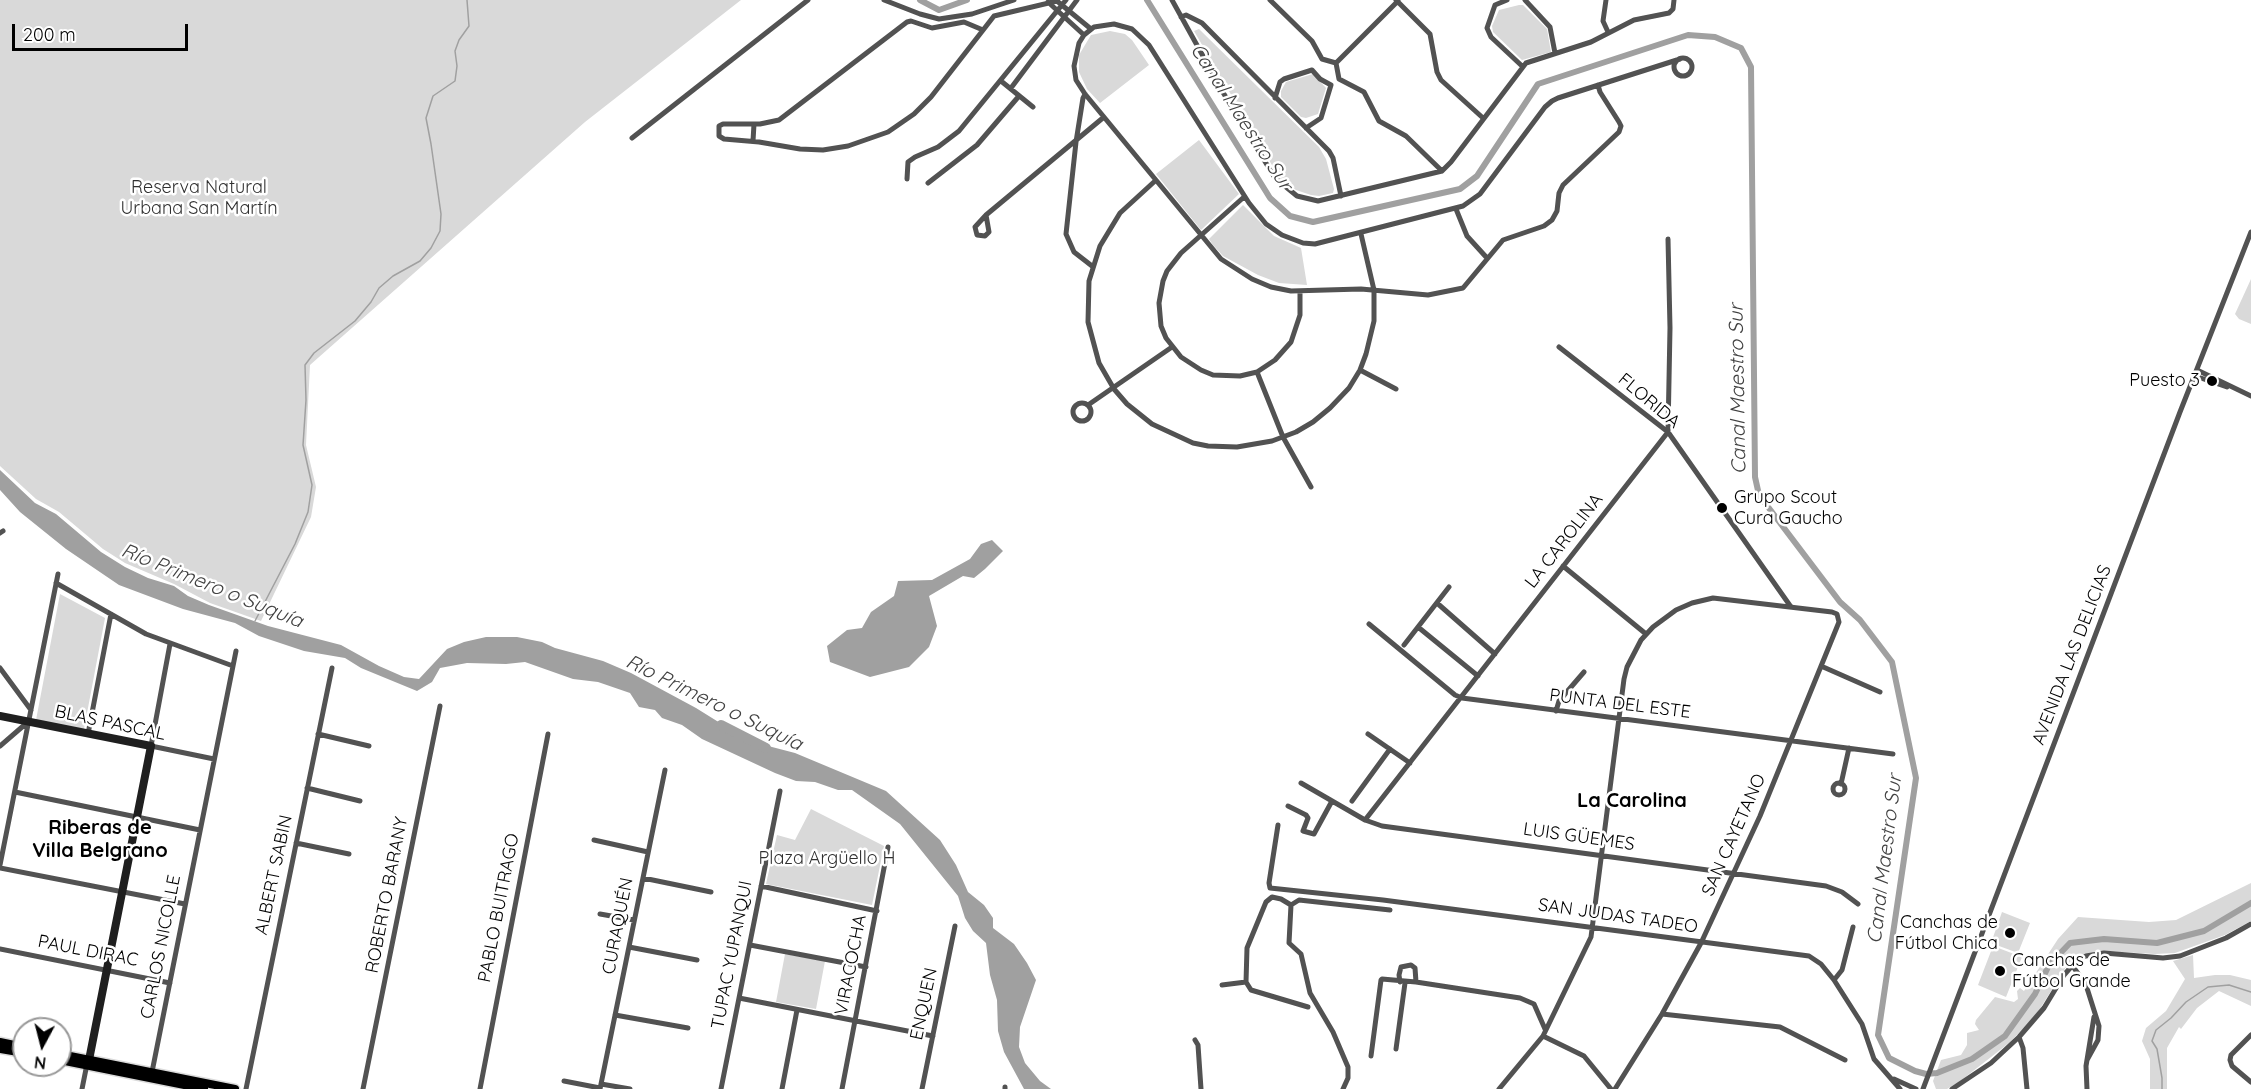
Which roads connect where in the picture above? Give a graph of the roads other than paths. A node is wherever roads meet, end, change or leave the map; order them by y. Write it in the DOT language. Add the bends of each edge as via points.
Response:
graph roads {
  1 [pos="808,0"];
  2 [pos="884,0"];
  3 [pos="1014,0"];
  4 [pos="1077,0"];
  5 [pos="1172,0"];
  6 [pos="1270,0"];
  7 [pos="1397,0"];
  8 [pos="1490,0"];
  9 [pos="1507,0"];
  10 [pos="1525,0"];
  11 [pos="1606,0"];
  12 [pos="1674,0"];
  13 [pos="1051,1"];
  14 [pos="1064,2"];
  15 [pos="1495,5"];
  16 [pos="1068,10"];
  17 [pos="1057,11"];
  18 [pos="1181,17"];
  19 [pos="1063,18"];
  20 [pos="983,30"];
  21 [pos="1091,30"];
  22 [pos="1608,32"];
  23 [pos="1084,35"];
  24 [pos="1555,53"];
  25 [pos="1322,59"];
  26 [pos="1680,59"];
  27 [pos="1336,63"];
  28 [pos="1522,66"];
  29 [pos="1312,70"];
  30 [pos="1339,79"];
  31 [pos="1001,81"];
  32 [pos="1598,85"];
  33 [pos="1331,86"];
  34 [pos="1011,88"];
  35 [pos="1085,94"];
  36 [pos="1019,96"];
  37 [pos="1275,98"];
  38 [pos="1033,107"];
  39 [pos="1104,117"];
  40 [pos="1483,118"];
  41 [pos="754,124"];
  42 [pos="1306,128"];
  43 [pos="632,138"];
  44 [pos="753,141"];
  45 [pos="1076,142"];
  46 [pos="1442,171"];
  47 [pos="907,179"];
  48 [pos="1155,181"];
  49 [pos="928,183"];
  50 [pos="1341,196"];
  51 [pos="1244,197"];
  52 [pos="1456,209"];
  53 [pos="986,215"];
  54 [pos="2251,232"];
  55 [pos="1361,234"];
  56 [pos="1200,236"];
  57 [pos="1668,239"];
  58 [pos="1487,258"];
  59 [pos="1092,266"];
  60 [pos="1374,290"];
  61 [pos="1300,291"];
  62 [pos="1172,347"];
  63 [pos="1559,347"];
  64 [pos="1360,370"];
  65 [pos="1257,372"];
  66 [pos="2196,373"];
  67 [pos="1114,388"];
  68 [pos="1396,389"];
  69 [pos="2251,396"];
  70 [pos="1088,405"];
  71 [pos="1668,432"];
  72 [pos="1283,437"];
  73 [pos="1311,487"];
  74 [pos="1563,566"];
  75 [pos="58,574"];
  76 [pos="57,583"];
  77 [pos="1449,587"];
  78 [pos="1437,603"];
  79 [pos="1791,607"];
  80 [pos="111,614"];
  81 [pos="1369,624"];
  82 [pos="1418,627"];
  83 [pos="1646,634"];
  84 [pos="170,644"];
  85 [pos="1404,645"];
  86 [pos="236,651"];
  87 [pos="1496,654"];
  88 [pos="233,666"];
  89 [pos="1821,666"];
  90 [pos="0,668"];
  91 [pos="332,668"];
  92 [pos="1584,672"];
  93 [pos="1478,676"];
  94 [pos="1880,692"];
  95 [pos="1462,698"];
  96 [pos="440,706"];
  97 [pos="31,711"];
  98 [pos="1556,711"];
  99 [pos="0,716"];
  100 [pos="1618,719"];
  101 [pos="29,721"];
  102 [pos="88,734"];
  103 [pos="318,734"];
  104 [pos="548,734"];
  105 [pos="1368,734"];
  106 [pos="1791,741"];
  107 [pos="0,746"];
  108 [pos="151,746"];
  109 [pos="369,746"];
  110 [pos="1849,748"];
  111 [pos="1390,749"];
  112 [pos="1893,754"];
  113 [pos="214,759"];
  114 [pos="1410,763"];
  115 [pos="665,770"];
  116 [pos="1301,783"];
  117 [pos="1841,784"];
  118 [pos="307,788"];
  119 [pos="780,791"];
  120 [pos="15,792"];
  121 [pos="360,801"];
  122 [pos="1332,801"];
  123 [pos="1352,801"];
  124 [pos="1288,806"];
  125 [pos="137,817"];
  126 [pos="1365,820"];
  127 [pos="1278,825"];
  128 [pos="200,830"];
  129 [pos="594,840"];
  130 [pos="296,843"];
  131 [pos="888,847"];
  132 [pos="648,852"];
  133 [pos="349,854"];
  134 [pos="1601,855"];
  135 [pos="0,866"];
  136 [pos="1734,873"];
  137 [pos="643,878"];
  138 [pos="760,886"];
  139 [pos="123,892"];
  140 [pos="711,892"];
  141 [pos="185,904"];
  142 [pos="1858,904"];
  143 [pos="1292,905"];
  144 [pos="877,910"];
  145 [pos="1390,910"];
  146 [pos="600,914"];
  147 [pos="634,920"];
  148 [pos="2251,924"];
  149 [pos="955,926"];
  150 [pos="1594,927"];
  151 [pos="1854,927"];
  152 [pos="1701,943"];
  153 [pos="750,945"];
  154 [pos="629,947"];
  155 [pos="0,949"];
  156 [pos="698,960"];
  157 [pos="2072,965"];
  158 [pos="866,967"];
  159 [pos="108,970"];
  160 [pos="1834,980"];
  161 [pos="1246,982"];
  162 [pos="1402,982"];
  163 [pos="1416,982"];
  164 [pos="170,983"];
  165 [pos="1222,985"];
  166 [pos="739,998"];
  167 [pos="1308,1007"];
  168 [pos="797,1010"];
  169 [pos="1662,1014"];
  170 [pos="615,1015"];
  171 [pos="855,1021"];
  172 [pos="687,1028"];
  173 [pos="1545,1029"];
  174 [pos="2251,1035"];
  175 [pos="933,1036"];
  176 [pos="1543,1036"];
  177 [pos="2019,1038"];
  178 [pos="1195,1040"];
  179 [pos="1396,1049"];
  180 [pos="1371,1056"];
  181 [pos="72,1058"];
  182 [pos="1845,1060"];
  183 [pos="72,1061"];
  184 [pos="88,1063"];
  185 [pos="152,1072"];
  186 [pos="1968,1078"];
  187 [pos="1894,1079"];
  188 [pos="564,1081"];
  189 [pos="2251,1082"];
  190 [pos="600,1087"];
  191 [pos="82,1089"];
  192 [pos="204,1089"];
  193 [pos="235,1089"];
  194 [pos="246,1089"];
  195 [pos="363,1089"];
  196 [pos="480,1089"];
  197 [pos="630,1089"];
  198 [pos="721,1089"];
  199 [pos="782,1089"];
  200 [pos="842,1089"];
  201 [pos="922,1089"];
  202 [pos="1201,1089"];
  203 [pos="1343,1089"];
  204 [pos="1499,1089"];
  205 [pos="1613,1089"];
  206 [pos="1893,1089"];
  207 [pos="1900,1089"];
  208 [pos="1916,1089"];
  209 [pos="1923,1089"];
  210 [pos="1952,1089"];
  211 [pos="1960,1089"];
  212 [pos="2027,1089"];
  213 [pos="2087,1089"];
  1 -- 43 [label="street"];
  2 -- 3 [label="street" via="939,19 972,14"];
  4 -- 16 [label="street"];
  5 -- 18 [label="street"];
  6 -- 25 [label="street" via="1312,41"];
  7 -- 27 [label="street"];
  7 -- 40 [label="street" via="1430,34 1441,80"];
  8 -- 15 [label="street"];
  9 -- 15 [label="street"];
  10 -- 24 [label="street" via="1550,27"];
  11 -- 22 [label="street" via="1603,21"];
  12 -- 22 [label="street" via="1669,13 1647,15"];
  13 -- 14 [label="street"];
  13 -- 17 [label="street"];
  13 -- 20 [label="street" via="999,14"];
  14 -- 16 [label="street"];
  14 -- 17 [label="street"];
  15 -- 28 [label="street" via="1488,24 1489,34"];
  16 -- 19 [label="street"];
  16 -- 21 [label="street"];
  17 -- 19 [label="street"];
  17 -- 31 [label="street"];
  18 -- 37 [label="street" via="1202,23"];
  18 -- 50 [label="street" via="1280,183 1311,201"];
  19 -- 23 [label="street"];
  19 -- 34 [label="street"];
  20 -- 41 [label="street" via="964,22 932,28 907,22 779,120"];
  20 -- 44 [label="street" via="931,97 888,132 823,150"];
  21 -- 23 [label="street"];
  21 -- 51 [label="street" via="1098,25 1114,24 1132,29 1144,40"];
  22 -- 24 [label="street" via="1591,42"];
  23 -- 35 [label="street" via="1074,66 1076,80"];
  24 -- 28 [label="street"];
  25 -- 27 [label="street"];
  25 -- 29 [label="street"];
  26 -- 32 [label="street"];
  27 -- 30 [label="street"];
  28 -- 40 [label="street"];
  29 -- 33 [label="street"];
  29 -- 37 [label="street" via="1280,82"];
  30 -- 33 [label="street"];
  30 -- 46 [label="street" via="1364,92 1379,121 1406,136"];
  31 -- 34 [label="street"];
  31 -- 47 [label="street" via="959,131 908,162"];
  32 -- 52 [label="street" via="1548,104 1480,194"];
  32 -- 58 [label="street" via="1621,126 1619,132 1563,185 1555,216 1549,223 1503,240"];
  33 -- 42 [label="street" via="1321,118"];
  34 -- 36 [label="street"];
  35 -- 39 [label="street"];
  35 -- 45 [label="street"];
  36 -- 38 [label="street"];
  36 -- 49 [label="street" via="977,145"];
  37 -- 42 [label="street"];
  39 -- 45 [label="street"];
  39 -- 48 [label="street"];
  40 -- 46 [label="street"];
  41 -- 44 [label="street"];
  41 -- 44 [label="street" via="723,124 718,130 724,139"];
  42 -- 50 [label="street" via="1331,155"];
  45 -- 53 [label="street"];
  45 -- 59 [label="street" via="1065,234 1074,252"];
  46 -- 50 [label="street"];
  48 -- 56 [label="street"];
  48 -- 59 [label="street" via="1114,221"];
  51 -- 55 [label="street" via="1271,228 1296,241 1322,243"];
  51 -- 56 [label="street"];
  52 -- 55 [label="street"];
  52 -- 58 [label="street" via="1467,236"];
  54 -- 66 [label="street, AVENIDA LAS DELICIAS"];
  55 -- 60 [label="street"];
  56 -- 61 [label="street" via="1221,259 1252,279"];
  56 -- 62 [label="street" via="1176,258 1163,281 1161,326"];
  57 -- 71 [label="street"];
  58 -- 60 [label="street" via="1467,286 1453,292 1428,295"];
  59 -- 67 [label="street" via="1088,322 1095,355"];
  60 -- 61 [label="street"];
  60 -- 64 [label="street" via="1373,331"];
  61 -- 65 [label="street" via="1295,335 1284,352"];
  62 -- 65 [label="street" via="1190,364 1213,375"];
  62 -- 67 [label="street"];
  63 -- 71 [label="street, FLORIDA"];
  64 -- 68 [label="street"];
  64 -- 72 [label="street" via="1349,388 1321,416"];
  65 -- 72 [label="street"];
  66 -- 69 [label="street" via="2213,384"];
  66 -- 209 [label="street, AVENIDA LAS DELICIAS"];
  67 -- 70 [label="street"];
  67 -- 72 [label="street" via="1142,418 1193,443 1237,447"];
  71 -- 74 [label="street, LA CAROLINA"];
  71 -- 79 [label="street, FLORIDA"];
  72 -- 73 [label="street"];
  74 -- 83 [label="street"];
  74 -- 87 [label="street, LA CAROLINA"];
  75 -- 76 [label="street"];
  76 -- 80 [label="street"];
  76 -- 97 [label="street"];
  77 -- 78 [label="street"];
  78 -- 82 [label="street"];
  78 -- 87 [label="street"];
  79 -- 83 [label="street" via="1733,599 1704,600 1676,610"];
  79 -- 89 [label="street, SAN CAYETANO" via="1836,614 1839,622"];
  80 -- 84 [label="street"];
  80 -- 102 [label="street"];
  81 -- 95 [label="street, PUNTA DEL ESTE"];
  82 -- 85 [label="street"];
  82 -- 93 [label="street"];
  83 -- 100 [label="street" via="1627,667"];
  84 -- 88 [label="street"];
  84 -- 108 [label="street"];
  86 -- 88 [label="street, CARLOS NICOLLE"];
  87 -- 93 [label="street, LA CAROLINA"];
  88 -- 113 [label="street, CARLOS NICOLLE"];
  89 -- 94 [label="street"];
  89 -- 106 [label="street, SAN CAYETANO"];
  90 -- 97 [label="street"];
  91 -- 103 [label="street, ALBERT SABIN"];
  92 -- 98 [label="street" via="1559,701"];
  93 -- 95 [label="street, LA CAROLINA"];
  95 -- 98 [label="street, PUNTA DEL ESTE"];
  95 -- 114 [label="street, LA CAROLINA"];
  96 -- 195 [label="street, ROBERTO BARANY"];
  97 -- 101 [label="street"];
  98 -- 100 [label="street, PUNTA DEL ESTE"];
  99 -- 101 [label="main road, BLAS PASCAL"];
  100 -- 106 [label="street, PUNTA DEL ESTE"];
  100 -- 134 [label="street"];
  101 -- 102 [label="main road, BLAS PASCAL"];
  101 -- 107 [label="street"];
  101 -- 120 [label="street"];
  102 -- 108 [label="main road, BLAS PASCAL"];
  103 -- 109 [label="street"];
  103 -- 118 [label="street, ALBERT SABIN"];
  104 -- 196 [label="street, PABLO BUITRAGO"];
  105 -- 111 [label="street"];
  106 -- 110 [label="street, PUNTA DEL ESTE"];
  106 -- 136 [label="street, SAN CAYETANO"];
  108 -- 113 [label="street, BLAS PASCAL"];
  108 -- 125 [label="main road"];
  110 -- 112 [label="street, PUNTA DEL ESTE"];
  110 -- 117 [label="street"];
  111 -- 114 [label="street"];
  111 -- 123 [label="street"];
  113 -- 128 [label="street, CARLOS NICOLLE"];
  114 -- 126 [label="street, LA CAROLINA"];
  115 -- 132 [label="street, CURAQUÉN"];
  116 -- 122 [label="street, LUIS GÜEMES"];
  118 -- 121 [label="street"];
  118 -- 130 [label="street, ALBERT SABIN"];
  119 -- 138 [label="street, TUPAC YUPANQUI"];
  120 -- 125 [label="street"];
  120 -- 135 [label="street"];
  122 -- 124 [label="street" via="1314,834 1303,831 1306,815"];
  122 -- 126 [label="street, LUIS GÜEMES"];
  125 -- 128 [label="street"];
  125 -- 139 [label="main road"];
  126 -- 134 [label="street, LUIS GÜEMES" via="1383,826"];
  127 -- 150 [label="street, SAN JUDAS TADEO" via="1270,888"];
  128 -- 141 [label="street, CARLOS NICOLLE"];
  129 -- 132 [label="street"];
  130 -- 133 [label="street"];
  130 -- 194 [label="street, ALBERT SABIN"];
  131 -- 144 [label="street, VIRACOCHA"];
  132 -- 137 [label="street, CURAQUÉN"];
  134 -- 136 [label="street, LUIS GÜEMES"];
  134 -- 150 [label="street"];
  135 -- 139 [label="street"];
  136 -- 142 [label="street, LUIS GÜEMES" via="1826,886"];
  136 -- 152 [label="street, SAN CAYETANO"];
  137 -- 140 [label="street"];
  137 -- 147 [label="street, CURAQUÉN"];
  138 -- 144 [label="street"];
  138 -- 153 [label="street, TUPAC YUPANQUI"];
  139 -- 141 [label="street"];
  139 -- 159 [label="main road"];
  141 -- 164 [label="street, CARLOS NICOLLE"];
  143 -- 145 [label="street" via="1299,900"];
  143 -- 161 [label="street" via="1275,897 1268,899 1247,948"];
  143 -- 203 [label="street" via="1289,943 1300,954 1310,993 1348,1067"];
  144 -- 158 [label="street, VIRACOCHA"];
  146 -- 147 [label="street"];
  147 -- 154 [label="street, CURAQUÉN"];
  148 -- 157 [label="street" via="2180,956 2103,953 2086,956"];
  149 -- 175 [label="street, ENQUEN"];
  150 -- 152 [label="street, SAN JUDAS TADEO"];
  150 -- 173 [label="street"];
  151 -- 160 [label="street" via="1842,970"];
  152 -- 160 [label="street, SAN JUDAS TADEO" via="1809,956"];
  152 -- 169 [label="street, SAN CAYETANO"];
  153 -- 158 [label="street"];
  153 -- 166 [label="street, TUPAC YUPANQUI"];
  154 -- 156 [label="street"];
  154 -- 170 [label="street, CURAQUÉN"];
  155 -- 159 [label="street, PAUL DIRAC"];
  157 -- 177 [label="street"];
  157 -- 213 [label="street" via="2084,979 2095,1013 2087,1060"];
  158 -- 171 [label="street, VIRACOCHA"];
  159 -- 164 [label="street, PAUL DIRAC"];
  159 -- 184 [label="main road"];
  160 -- 187 [label="street, SAN JUDAS TADEO" via="1862,1024 1874,1059"];
  161 -- 165 [label="street"];
  161 -- 167 [label="street" via="1251,990"];
  162 -- 163 [label="street"];
  162 -- 163 [label="street" via="1401,966 1411,965"];
  162 -- 179 [label="street"];
  162 -- 180 [label="street" via="1381,980"];
  163 -- 173 [label="street" via="1529,1001"];
  164 -- 185 [label="street, CARLOS NICOLLE"];
  166 -- 168 [label="street"];
  166 -- 198 [label="street, TUPAC YUPANQUI"];
  168 -- 171 [label="street"];
  168 -- 199 [label="street"];
  169 -- 182 [label="street" via="1780,1027"];
  169 -- 205 [label="street, SAN CAYETANO"];
  170 -- 172 [label="street"];
  170 -- 190 [label="street, CURAQUÉN"];
  171 -- 175 [label="street"];
  171 -- 200 [label="street, VIRACOCHA"];
  173 -- 176 [label="street"];
  174 -- 189 [label="street" via="2231,1055 2232,1065"];
  175 -- 201 [label="street, ENQUEN"];
  176 -- 204 [label="street"];
  176 -- 205 [label="street" via="1584,1056"];
  177 -- 186 [label="street"];
  177 -- 212 [label="street"];
  178 -- 202 [label="street"];
  181 -- 184 [label="main road"];
  183 -- 184 [label="main road"];
  184 -- 185 [label="main road"];
  184 -- 191 [label="street"];
  184 -- 192 [label="main road"];
  185 -- 193 [label="main road"];
  186 -- 210 [label="street"];
  186 -- 211 [label="street"];
  187 -- 206 [label="street"];
  187 -- 207 [label="street, SAN JUDAS TADEO"];
  187 -- 208 [label="street, SAN JUDAS TADEO"];
  188 -- 190 [label="street"];
  190 -- 197 [label="street"];
}
